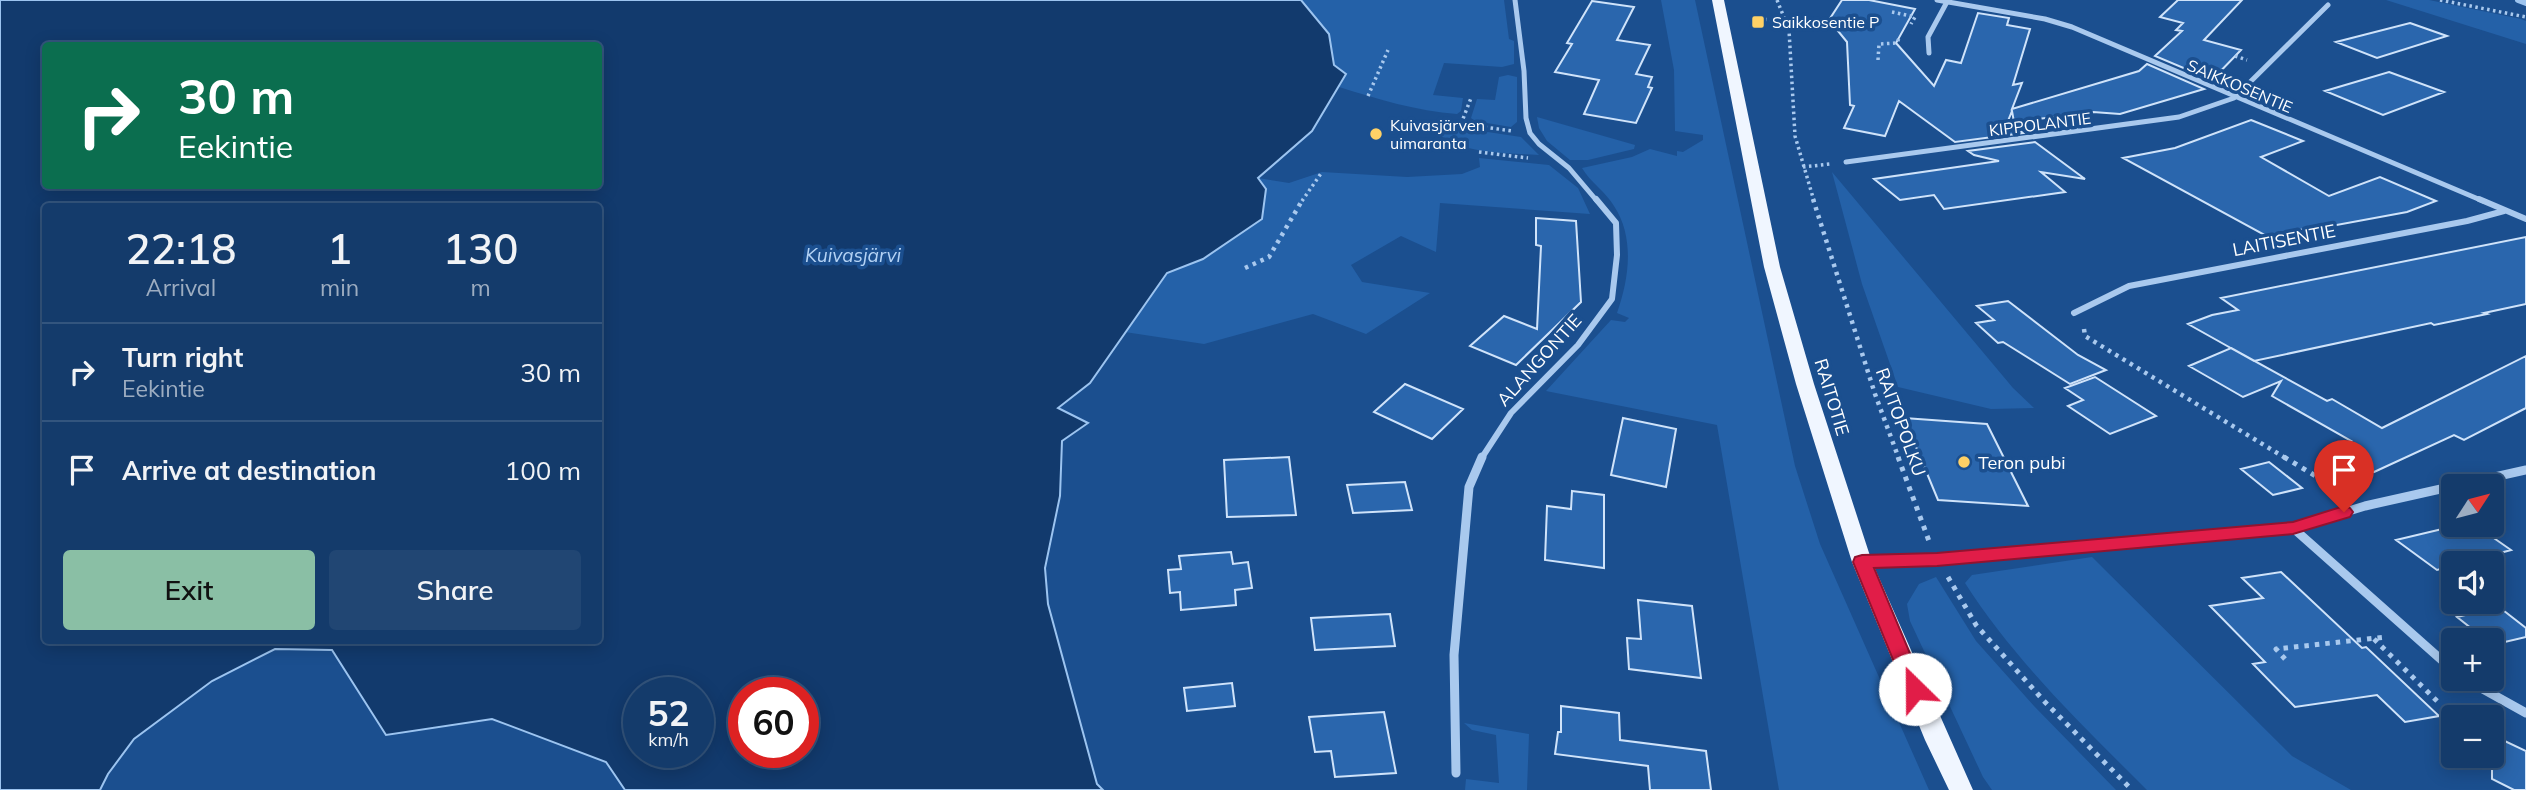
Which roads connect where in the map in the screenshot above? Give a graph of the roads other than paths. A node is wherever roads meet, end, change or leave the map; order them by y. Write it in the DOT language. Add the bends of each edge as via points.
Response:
graph roads {
  1 [pos="1515,0"];
  2 [pos="1718,0"];
  3 [pos="1937,0"];
  4 [pos="1948,1"];
  5 [pos="2328,5"];
  6 [pos="1929,53"];
  7 [pos="2234,98"];
  8 [pos="1846,162"];
  9 [pos="2505,210"];
  10 [pos="2526,219"];
  11 [pos="2074,313"];
  12 [pos="2526,470"];
  13 [pos="2293,528"];
  14 [pos="1862,562"];
  15 [pos="2441,659"];
  16 [pos="2487,691"];
  17 [pos="2526,713"];
  18 [pos="1456,773"];
  19 [pos="1961,790"];
  1 -- 18 [label="street, ALANGONTIE" via="1530,133 1598,199 1616,223 1618,256 1612,299 1578,345 1511,413 1484,452 1469,487 1454,656"];
  2 -- 14 [label="main road, RAITOTIE" via="1772,267"];
  3 -- 4 [label="street, SAIKKOSENTIE"];
  4 -- 6 [label="street" via="1928,37"];
  4 -- 7 [label="street, SAIKKOSENTIE" via="2061,23"];
  5 -- 7 [label="street"];
  7 -- 8 [label="street, KIPPOLANTIE" via="2179,117"];
  7 -- 9 [label="street, SAIKKOSENTIE"];
  9 -- 10 [label="street, SAIKKOSENTIE"];
  9 -- 11 [label="street, LAITISENTIE" via="2129,286"];
  12 -- 13 [label="street" via="2365,506"];
  13 -- 14 [label="street" via="1937,560"];
  13 -- 15 [label="street"];
  14 -- 19 [label="main road, RAITOTIE"];
  16 -- 17 [label="street"];
}
